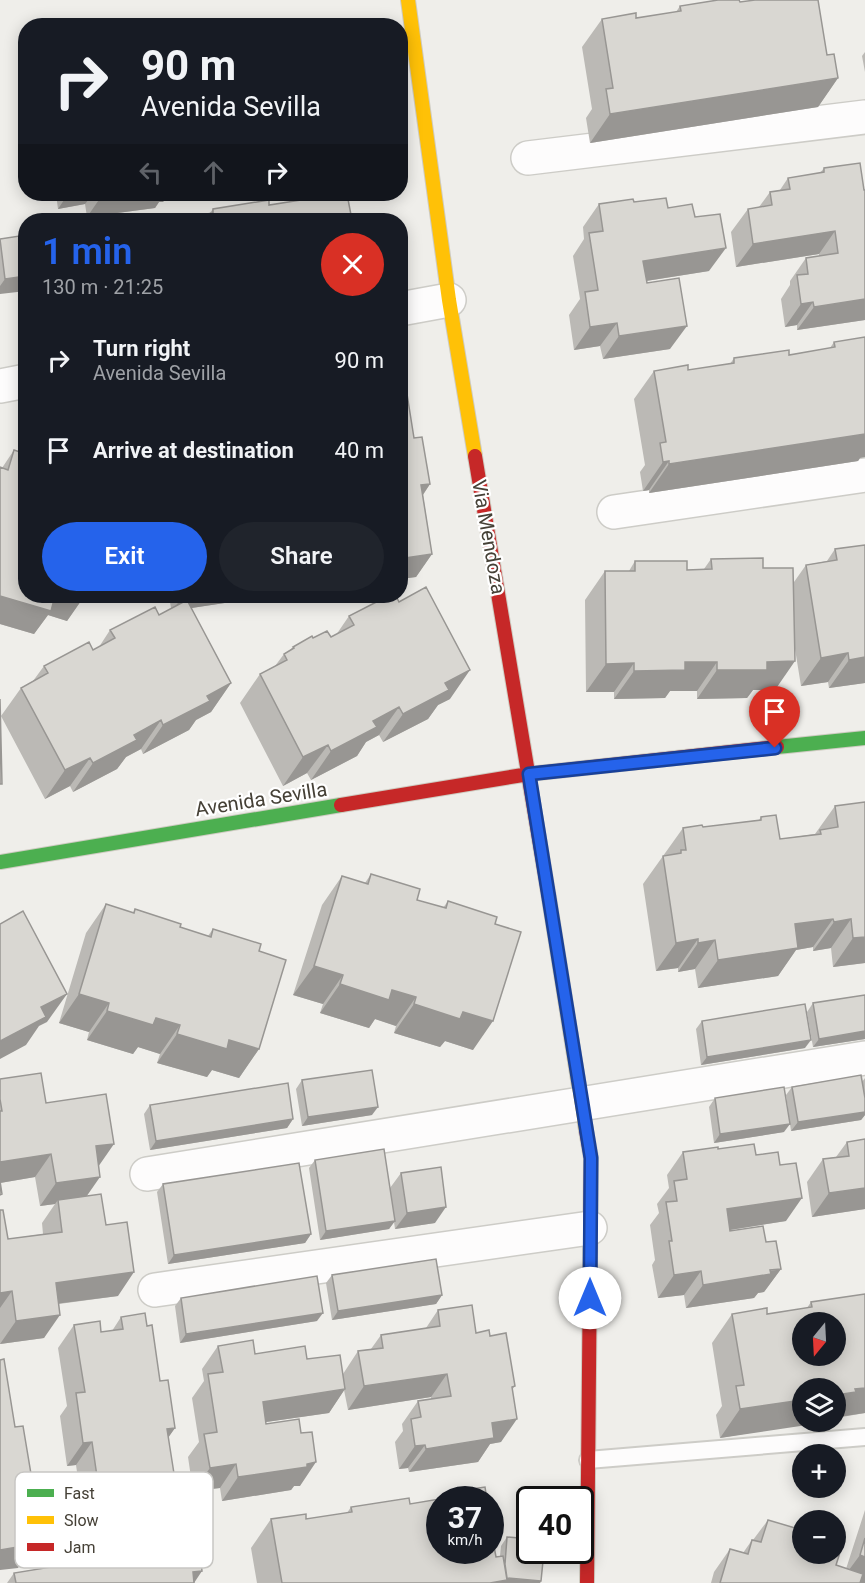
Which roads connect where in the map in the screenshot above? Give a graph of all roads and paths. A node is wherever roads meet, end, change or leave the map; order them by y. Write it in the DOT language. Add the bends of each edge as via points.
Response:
graph roads {
  1 [pos="408,0"];
  2 [pos="865,117"];
  3 [pos="528,158"];
  4 [pos="449,300"];
  5 [pos="408,308"];
  6 [pos="18,383"];
  7 [pos="0,386"];
  8 [pos="865,475"];
  9 [pos="614,512"];
  10 [pos="865,738"];
  11 [pos="529,774"];
  12 [pos="0,862"];
  13 [pos="865,1058"];
  14 [pos="582,1103"];
  15 [pos="147,1174"];
  16 [pos="590,1228"];
  17 [pos="155,1290"];
  18 [pos="865,1437"];
  19 [pos="588,1460"];
  20 [pos="587,1583"];
  1 -- 4 [label="street, Via Mendoza"];
  2 -- 3 [label="street"];
  4 -- 5 [label="street"];
  4 -- 11 [label="street, Via Mendoza"];
  6 -- 7 [label="street"];
  8 -- 9 [label="street"];
  10 -- 11 [label="street, Avenida Sevilla"];
  11 -- 12 [label="street, Avenida Sevilla"];
  11 -- 14 [label="street"];
  13 -- 14 [label="street"];
  14 -- 15 [label="street"];
  14 -- 16 [label="street" via="591,1158"];
  16 -- 17 [label="street"];
  16 -- 19 [label="street"];
  18 -- 19 [label="lane"];
  19 -- 20 [label="street"];
}
